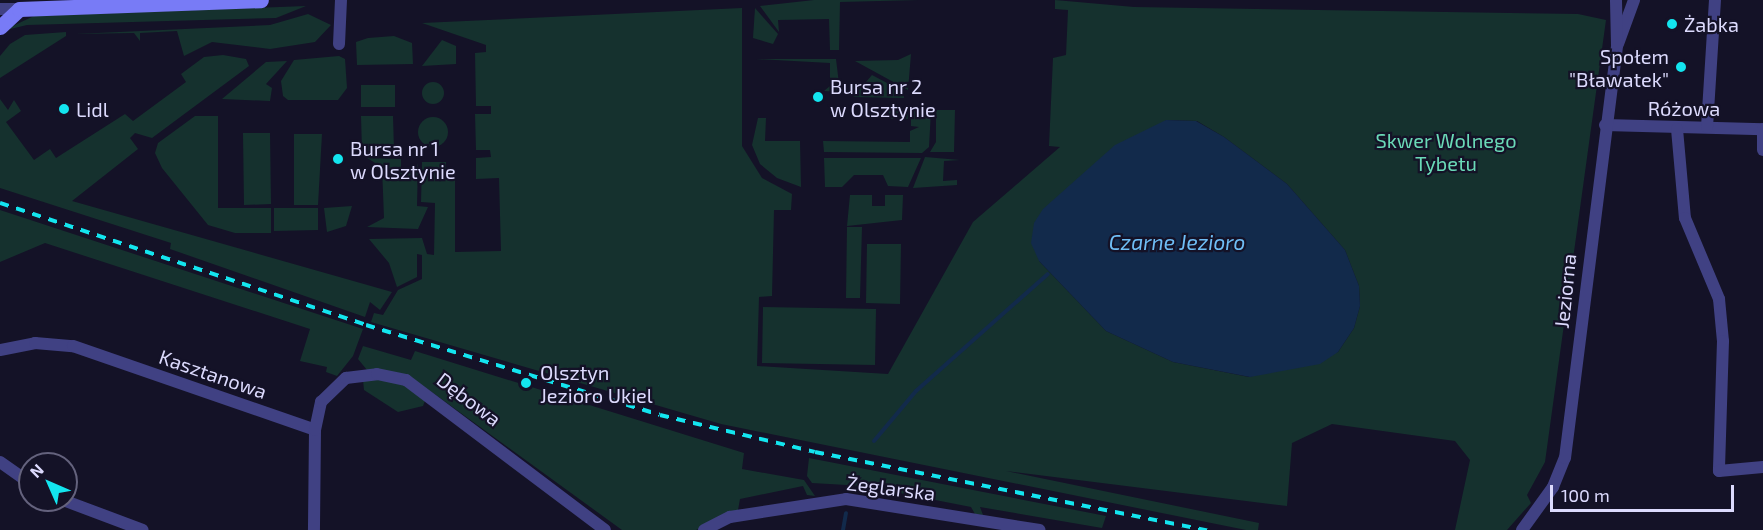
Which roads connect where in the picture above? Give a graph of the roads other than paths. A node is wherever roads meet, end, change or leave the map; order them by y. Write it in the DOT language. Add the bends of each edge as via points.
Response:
graph roads {
  1 [pos="261,0"];
  2 [pos="341,0"];
  3 [pos="1616,0"];
  4 [pos="1634,0"];
  5 [pos="1715,0"];
  6 [pos="0,9"];
  7 [pos="19,9"];
  8 [pos="0,27"];
  9 [pos="339,44"];
  10 [pos="1617,45"];
  11 [pos="1605,125"];
  12 [pos="1707,127"];
  13 [pos="1677,129"];
  14 [pos="1763,129"];
  15 [pos="1763,150"];
  16 [pos="0,350"];
  17 [pos="315,430"];
  18 [pos="0,462"];
  19 [pos="1763,467"];
  20 [pos="18,475"];
  21 [pos="78,506"];
  22 [pos="143,530"];
  23 [pos="314,530"];
  24 [pos="605,530"];
  25 [pos="704,530"];
  26 [pos="1040,530"];
  27 [pos="1522,530"];
  1 -- 7 [label="main road"];
  2 -- 9 [label="street"];
  3 -- 10 [label="street, Jeziorna"];
  4 -- 10 [label="street, Jeziorna"];
  5 -- 12 [label="street"];
  6 -- 7 [label="street"];
  7 -- 8 [label="main road"];
  10 -- 11 [label="street, Jeziorna"];
  11 -- 13 [label="street, Różowa"];
  11 -- 27 [label="street, Jeziorna" via="1565,458 1553,487"];
  12 -- 13 [label="street, Różowa"];
  12 -- 14 [label="street, Różowa"];
  13 -- 19 [label="street" via="1684,218 1719,299 1723,340 1719,471"];
  14 -- 15 [label="street"];
  16 -- 17 [label="street, Kasztanowa" via="35,343 73,346"];
  17 -- 23 [label="street"];
  17 -- 24 [label="street, Dębowa" via="321,402 346,378 377,374 406,380"];
  18 -- 20 [label="street"];
  21 -- 22 [label="street"];
  25 -- 26 [label="street, Żeglarska" via="730,517 846,499"];
}
